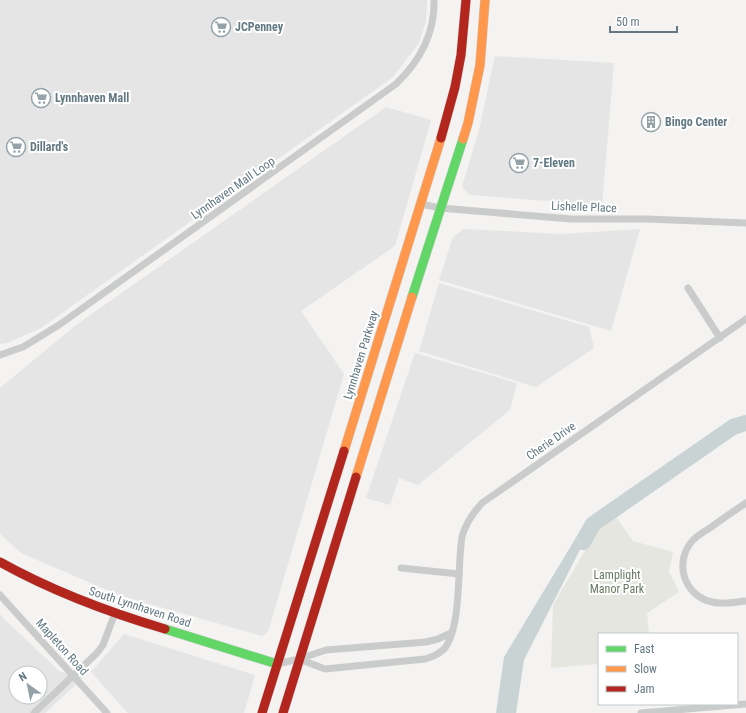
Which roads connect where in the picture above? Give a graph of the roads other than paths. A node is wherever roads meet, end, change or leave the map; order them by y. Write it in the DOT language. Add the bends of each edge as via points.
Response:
graph roads {
  1 [pos="434,0"];
  2 [pos="466,0"];
  3 [pos="485,0"];
  4 [pos="421,204"];
  5 [pos="440,208"];
  6 [pos="746,223"];
  7 [pos="688,288"];
  8 [pos="746,319"];
  9 [pos="720,338"];
  10 [pos="0,355"];
  11 [pos="746,503"];
  12 [pos="0,562"];
  13 [pos="401,568"];
  14 [pos="459,574"];
  15 [pos="0,595"];
  16 [pos="746,600"];
  17 [pos="115,613"];
  18 [pos="451,633"];
  19 [pos="299,659"];
  20 [pos="277,664"];
  21 [pos="73,676"];
  22 [pos="746,704"];
  23 [pos="702,710"];
  24 [pos="34,713"];
  25 [pos="107,713"];
  26 [pos="262,713"];
  27 [pos="283,713"];
  28 [pos="641,713"];
  1 -- 10 [label="street, Lynnhaven Mall Loop" via="432,24 422,53 396,84 53,329 23,347"];
  2 -- 4 [label="main road, Lynnhaven Parkway" via="455,87"];
  3 -- 5 [label="main road" via="476,89"];
  4 -- 5 [label="street, Lishelle Place"];
  4 -- 20 [label="main road, Lynnhaven Parkway"];
  5 -- 6 [label="street, Lishelle Place" via="571,219"];
  5 -- 19 [label="main road"];
  7 -- 9 [label="street"];
  8 -- 9 [label="street, Cherie Drive"];
  9 -- 14 [label="street, Cherie Drive" via="482,503 467,523 462,537"];
  11 -- 16 [label="street" via="694,539 687,548 682,572 689,588 697,596 713,603"];
  12 -- 17 [label="main road, South Lynnhaven Road" via="76,599"];
  13 -- 14 [label="street"];
  14 -- 18 [label="street, Cherie Drive"];
  15 -- 21 [label="street, Mapleton Road"];
  17 -- 20 [label="main road, South Lynnhaven Road"];
  17 -- 21 [label="street" via="104,645"];
  18 -- 19 [label="street" via="438,640 326,650"];
  18 -- 19 [label="street, Cherie Drive" via="444,649 425,659 325,669"];
  19 -- 20 [label="street"];
  19 -- 27 [label="main road"];
  20 -- 26 [label="main road, Lynnhaven Parkway"];
  21 -- 24 [label="street"];
  21 -- 25 [label="street, Mapleton Road"];
  22 -- 23 [label="street"];
  23 -- 28 [label="street"];
}
